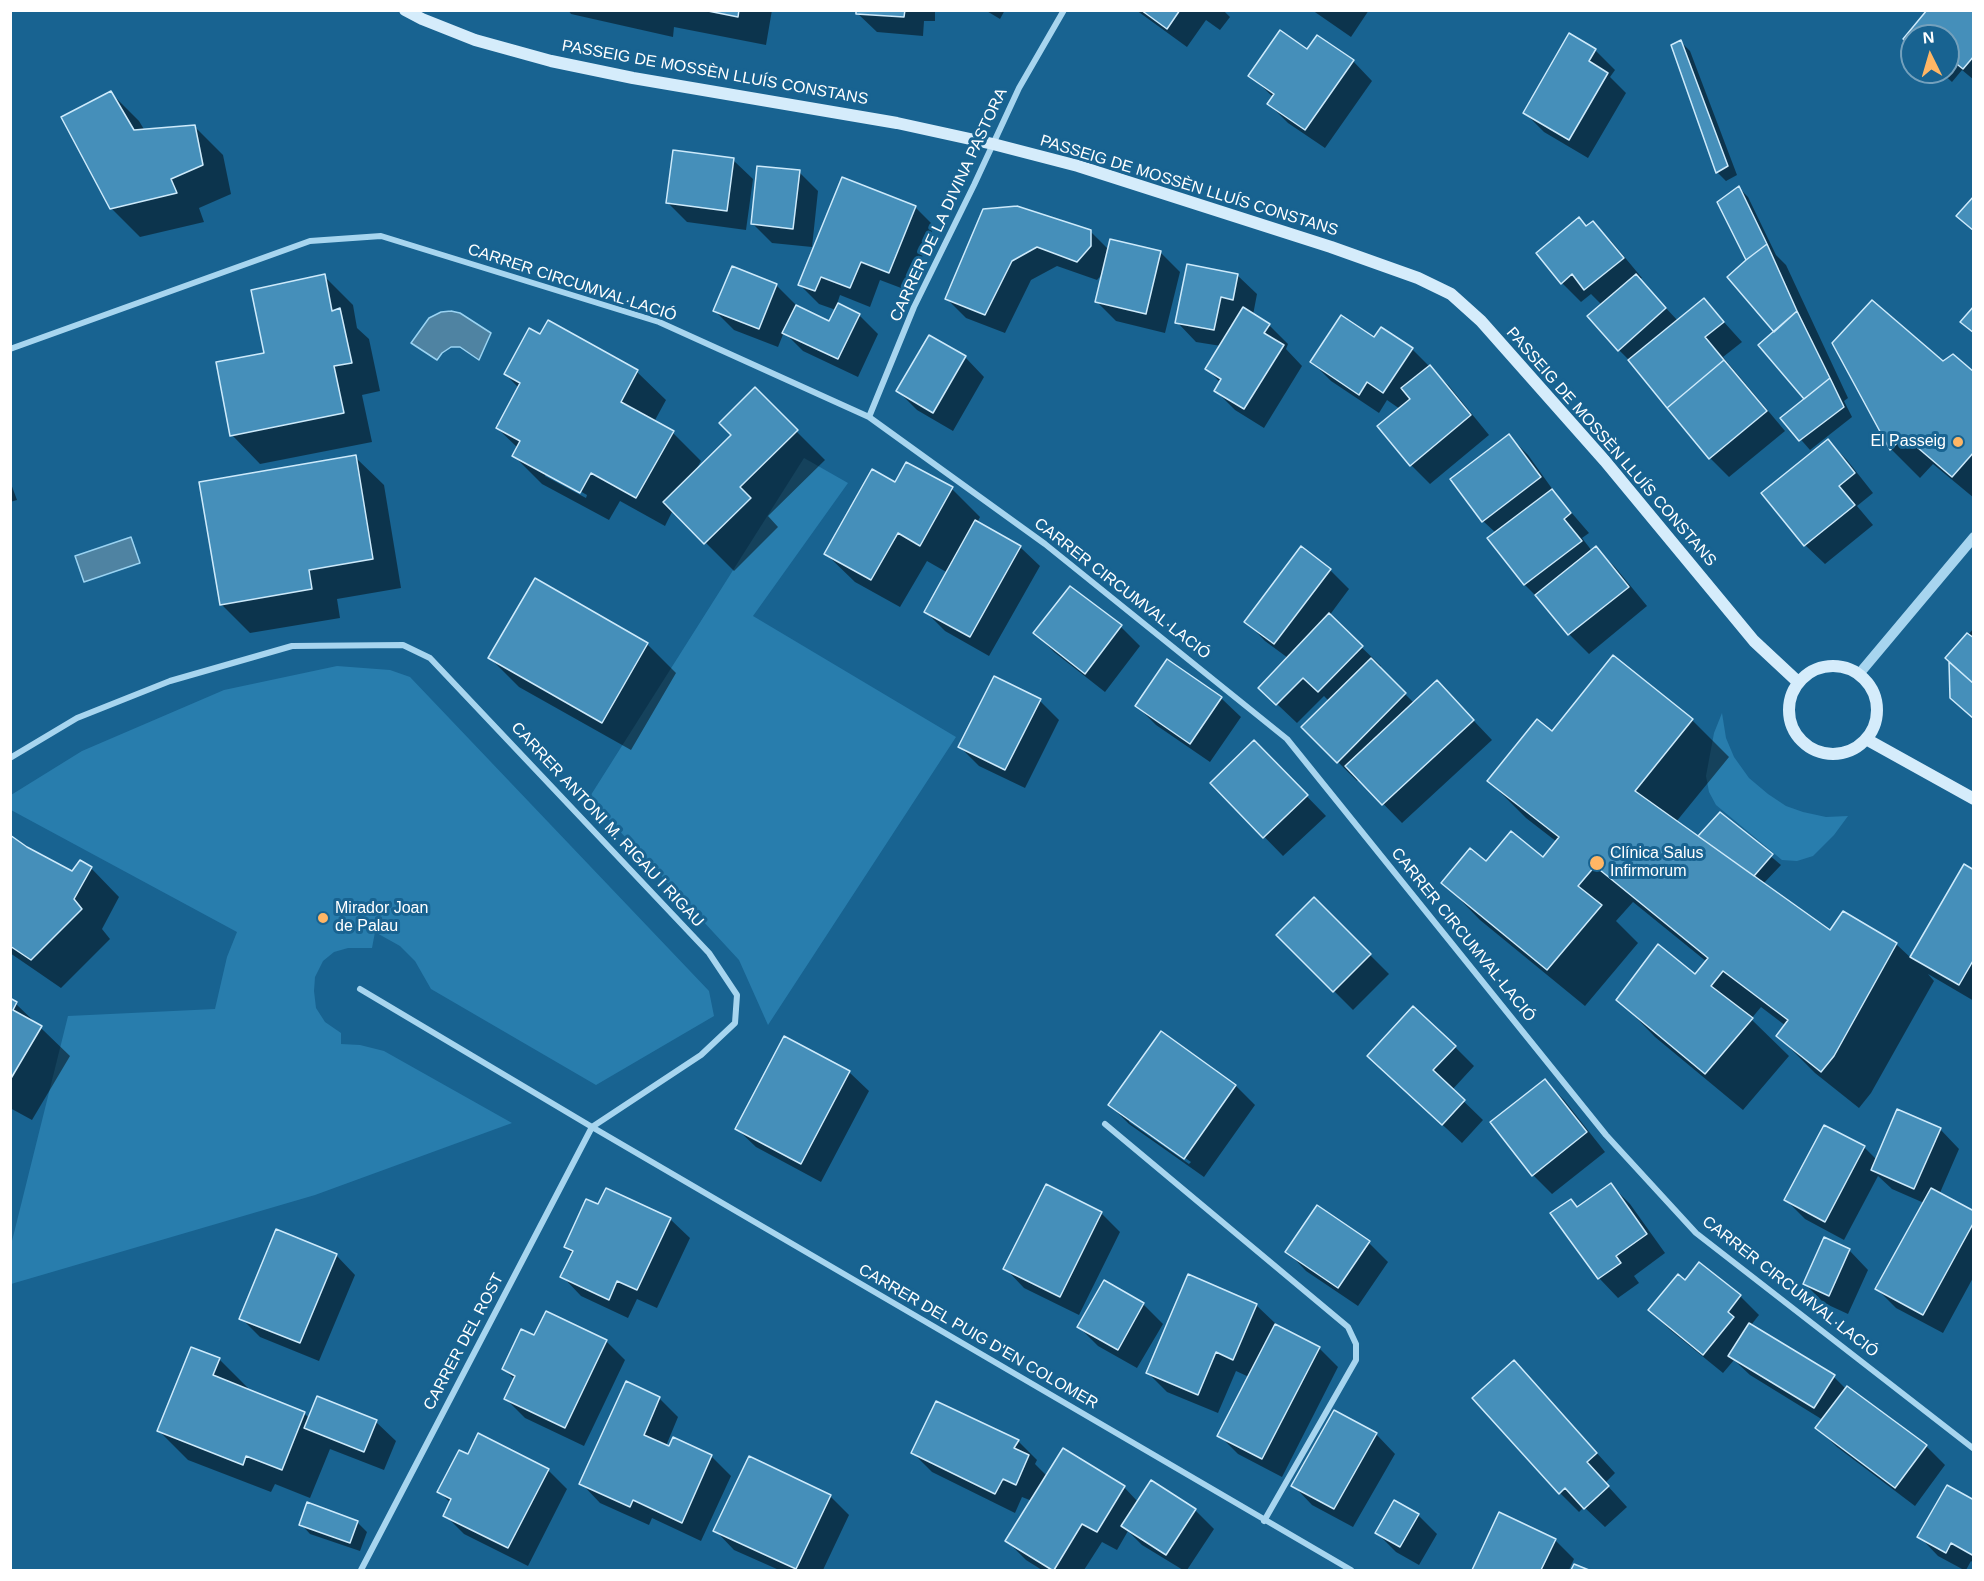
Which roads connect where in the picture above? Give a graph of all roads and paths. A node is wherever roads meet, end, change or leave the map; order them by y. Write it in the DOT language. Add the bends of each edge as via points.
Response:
graph roads {
  1 [pos="405,10"];
  2 [pos="1064,10"];
  3 [pos="993,144"];
  4 [pos="10,349"];
  5 [pos="869,417"];
  6 [pos="1974,537"];
  7 [pos="1859,674"];
  8 [pos="1798,682"];
  9 [pos="1866,739"];
  10 [pos="10,758"];
  11 [pos="1974,799"];
  12 [pos="360,989"];
  13 [pos="1105,1124"];
  14 [pos="592,1127"];
  15 [pos="1974,1449"];
  16 [pos="1264,1521"];
  17 [pos="361,1570"];
  18 [pos="1351,1570"];
  1 -- 3 [label="main road, PASSEIG DE MOSSÈN LLUÍS CONSTANS" via="475,40 551,61"];
  2 -- 3 [label="street, CARRER DE LA DIVINA PASTORA" via="1019,88"];
  3 -- 5 [label="street, CARRER DE LA DIVINA PASTORA" via="914,308"];
  3 -- 8 [label="main road, PASSEIG DE MOSSÈN LLUÍS CONSTANS" via="1078,166 1320,243 1451,294 1481,321 1605,461 1754,641"];
  4 -- 5 [label="street, CARRER CIRCUMVAL·LACIÓ" via="310,241 381,236 659,322"];
  5 -- 15 [label="street, CARRER CIRCUMVAL·LACIÓ" via="1045,543 1287,739 1606,1135 1696,1233"];
  6 -- 7 [label="street"];
  7 -- 8 [label="main road" via="1831,665 1816,668"];
  7 -- 9 [label="main road" via="1870,685 1877,705 1876,720"];
  8 -- 9 [label="main road" via="1790,699 1789,716 1795,734 1808,747 1824,754 1843,753"];
  9 -- 11 [label="main road"];
  10 -- 14 [label="street, CARRER ANTONI M. RIGAU I RIGAU" via="77,717 170,681 292,646 403,645 430,658 709,953 737,995 735,1023 701,1055"];
  12 -- 14 [label="street"];
  13 -- 16 [label="street" via="1348,1327 1356,1344 1356,1360"];
  14 -- 16 [label="street, CARRER DEL PUIG D'EN COLOMER"];
  14 -- 17 [label="street, CARRER DEL ROST"];
  16 -- 18 [label="street, CARRER DEL PUIG D'EN COLOMER"];
}
